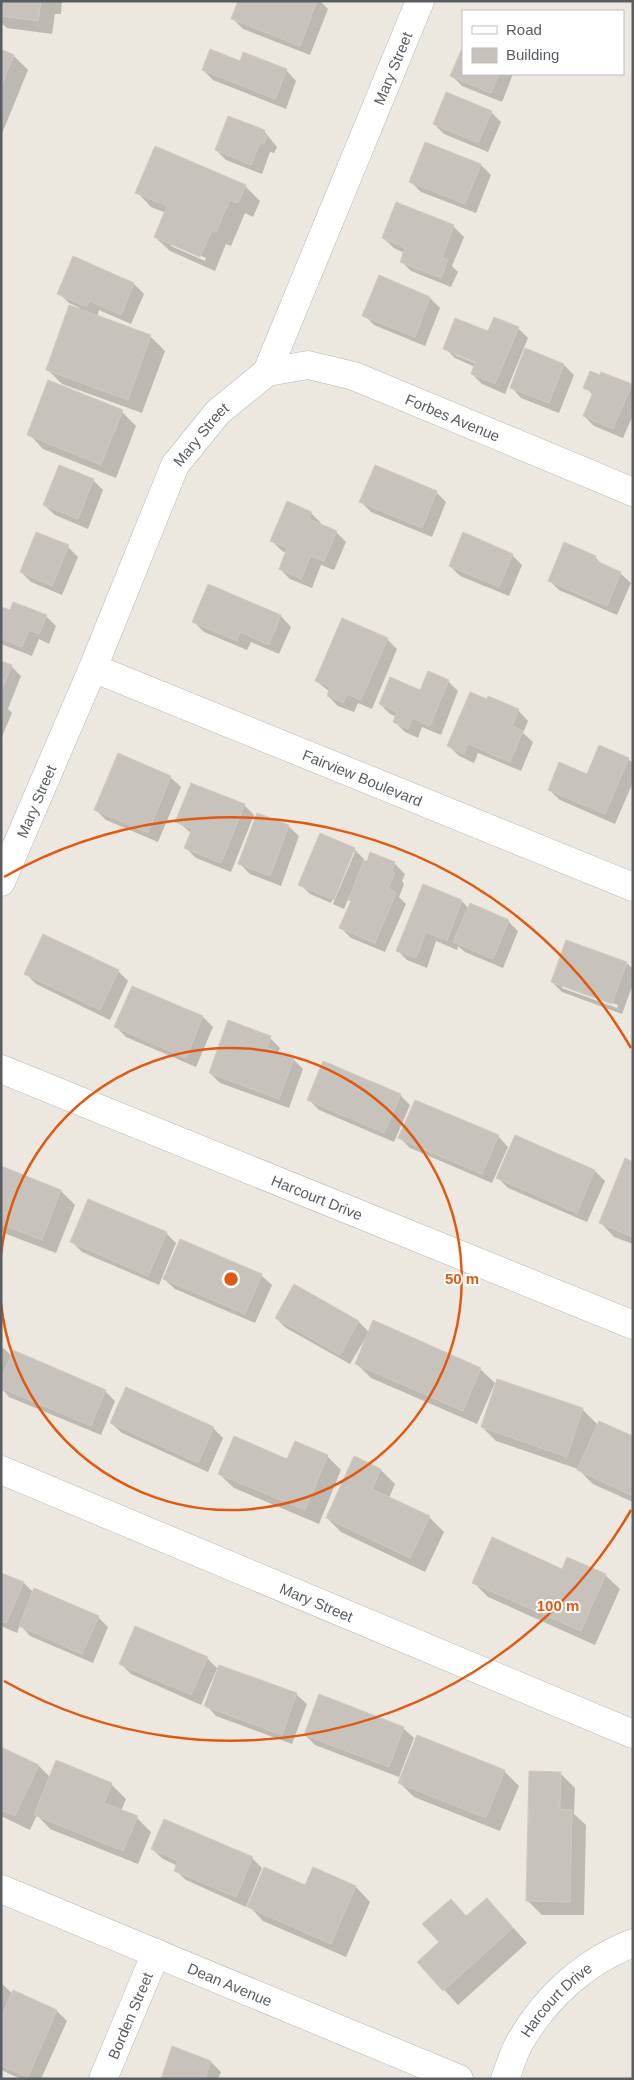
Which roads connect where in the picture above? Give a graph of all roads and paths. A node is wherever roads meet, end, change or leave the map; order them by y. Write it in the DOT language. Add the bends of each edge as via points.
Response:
graph roads {
  1 [pos="420,1"];
  2 [pos="268,372"];
  3 [pos="633,492"];
  4 [pos="93,668"];
  5 [pos="2,880"];
  6 [pos="631,883"];
  7 [pos="1,1069"];
  8 [pos="633,1325"];
  9 [pos="1,1470"];
  10 [pos="633,1734"];
  11 [pos="1,1889"];
  12 [pos="633,1943"];
  13 [pos="156,1953"];
  14 [pos="103,2079"];
  15 [pos="459,2079"];
  16 [pos="505,2079"];
  1 -- 2 [label="street, Mary Street"];
  2 -- 3 [label="street, Forbes Avenue" via="308,365 354,376"];
  2 -- 4 [label="street, Mary Street" via="218,412 175,465"];
  4 -- 5 [label="street, Mary Street"];
  4 -- 6 [label="street, Fairview Boulevard"];
  7 -- 8 [label="street, Harcourt Drive"];
  9 -- 10 [label="street, Mary Street"];
  11 -- 13 [label="street, Dean Avenue"];
  12 -- 16 [label="street, Harcourt Drive" via="590,1964 548,2002 520,2041"];
  13 -- 14 [label="street, Borden Street"];
  13 -- 15 [label="street, Dean Avenue"];
}
